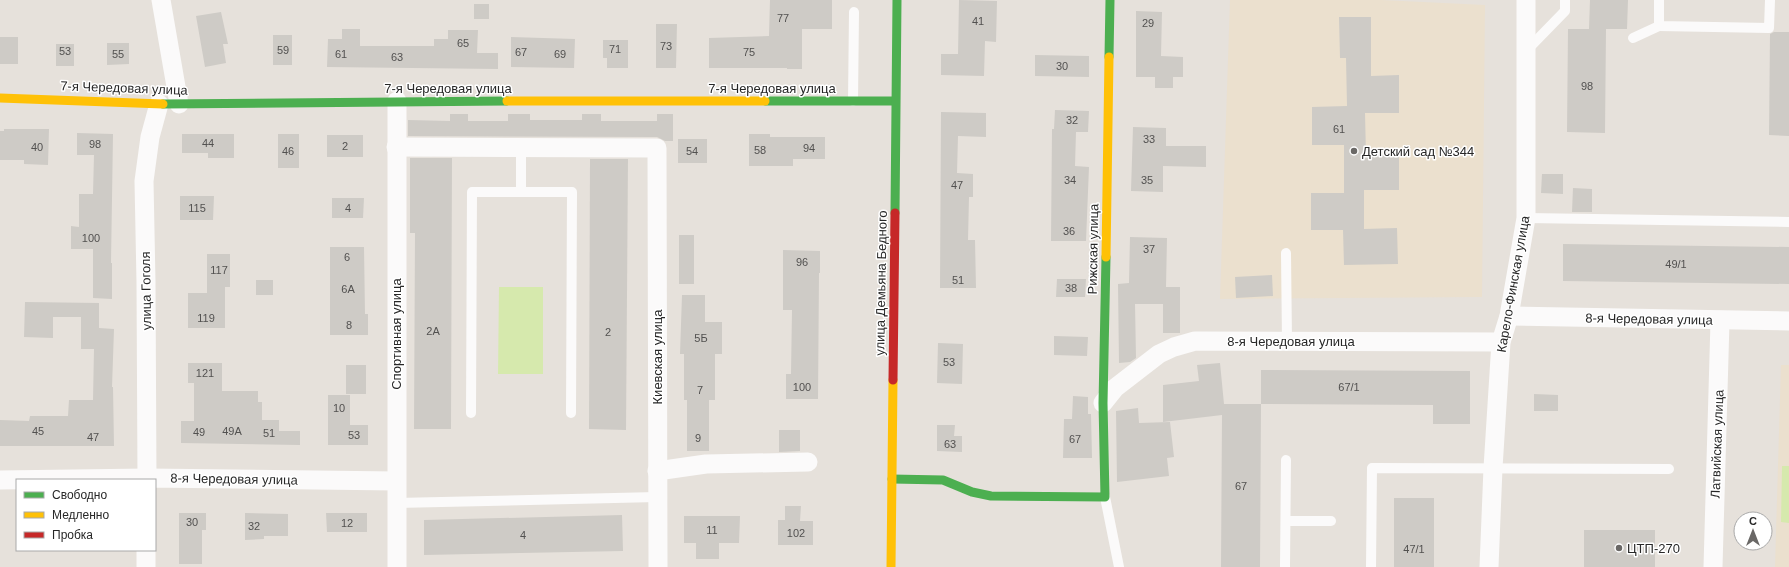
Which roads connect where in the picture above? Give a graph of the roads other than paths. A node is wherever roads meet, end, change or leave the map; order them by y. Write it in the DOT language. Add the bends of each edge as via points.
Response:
graph roads {
  1 [pos="161,0"];
  2 [pos="897,0"];
  3 [pos="1110,0"];
  4 [pos="1526,0"];
  5 [pos="1565,0"];
  6 [pos="1659,0"];
  7 [pos="1770,0"];
  8 [pos="854,12"];
  9 [pos="1659,26"];
  10 [pos="1633,38"];
  11 [pos="1525,52"];
  12 [pos="0,98"];
  13 [pos="397,100"];
  14 [pos="895,101"];
  15 [pos="853,102"];
  16 [pos="159,104"];
  17 [pos="179,104"];
  18 [pos="396,147"];
  19 [pos="521,147"];
  20 [pos="521,192"];
  21 [pos="1526,218"];
  22 [pos="1789,222"];
  23 [pos="1286,253"];
  24 [pos="1509,316"];
  25 [pos="1720,321"];
  26 [pos="1789,321"];
  27 [pos="1287,341"];
  28 [pos="1501,342"];
  29 [pos="1103,403"];
  30 [pos="471,413"];
  31 [pos="571,413"];
  32 [pos="1286,460"];
  33 [pos="808,462"];
  34 [pos="1493,468"];
  35 [pos="1669,469"];
  36 [pos="657,471"];
  37 [pos="146,479"];
  38 [pos="156,479"];
  39 [pos="892,479"];
  40 [pos="0,480"];
  41 [pos="16,480"];
  42 [pos="396,481"];
  43 [pos="657,497"];
  44 [pos="1105,497"];
  45 [pos="396,503"];
  46 [pos="1286,521"];
  47 [pos="1331,521"];
  48 [pos="146,551"];
  49 [pos="146,567"];
  50 [pos="397,567"];
  51 [pos="658,567"];
  52 [pos="891,567"];
  53 [pos="1119,567"];
  54 [pos="1286,567"];
  55 [pos="1371,567"];
  56 [pos="1489,567"];
  57 [pos="1713,567"];
  1 -- 17 [label="street"];
  2 -- 14 [label="street, улица Демьяна Бедного"];
  3 -- 29 [label="street, Рижская улица"];
  4 -- 11 [label="street, Карело-Финская улица"];
  5 -- 11 [label="lane" via="1565,11"];
  6 -- 9 [label="lane"];
  7 -- 9 [label="lane" via="1769,28"];
  8 -- 15 [label="lane"];
  9 -- 10 [label="lane"];
  11 -- 21 [label="street, Карело-Финская улица"];
  12 -- 16 [label="street, 7-я Чередовая улица"];
  13 -- 15 [label="street, 7-я Чередовая улица"];
  13 -- 17 [label="street, 7-я Чередовая улица"];
  13 -- 18 [label="street, Спортивная улица"];
  14 -- 15 [label="street, 7-я Чередовая улица"];
  14 -- 39 [label="street, улица Демьяна Бедного"];
  16 -- 17 [label="street, 7-я Чередовая улица"];
  16 -- 37 [label="street, улица Гоголя" via="150,137 144,181"];
  18 -- 19 [label="street"];
  18 -- 42 [label="street, Спортивная улица"];
  19 -- 20 [label="lane"];
  19 -- 36 [label="street, Киевская улица" via="657,148"];
  20 -- 30 [label="lane" via="472,192"];
  20 -- 31 [label="lane" via="572,192"];
  21 -- 22 [label="lane"];
  21 -- 24 [label="street, Карело-Финская улица"];
  23 -- 27 [label="lane"];
  24 -- 25 [label="street, 8-я Чередовая улица"];
  24 -- 28 [label="street, Карело-Финская улица"];
  25 -- 26 [label="street, 8-я Чередовая улица"];
  25 -- 57 [label="street, Латвийская улица"];
  27 -- 28 [label="street, 8-я Чередовая улица"];
  27 -- 29 [label="street, 8-я Чередовая улица" via="1195,341 1174,347 1159,354 1115,388"];
  28 -- 34 [label="street, Карело-Финская улица"];
  29 -- 44 [label="street, Рижская улица"];
  32 -- 46 [label="lane"];
  33 -- 36 [label="street" via="706,464"];
  34 -- 35 [label="lane"];
  34 -- 55 [label="lane" via="1372,468"];
  34 -- 56 [label="street, Карело-Финская улица"];
  36 -- 43 [label="street, Киевская улица"];
  38 -- 42 [label="street, 8-я Чередовая улица"];
  39 -- 44 [label="street" via="943,480 972,492 991,496"];
  39 -- 52 [label="street, улица Демьяна Бедного"];
  40 -- 41 [label="street, 8-я Чередовая улица"];
  42 -- 45 [label="street, Спортивная улица"];
  43 -- 45 [label="lane"];
  43 -- 51 [label="street, Киевская улица"];
  44 -- 53 [label="lane"];
  45 -- 50 [label="street, Спортивная улица"];
  46 -- 47 [label="lane"];
  46 -- 54 [label="lane"];
  48 -- 49 [label="street"];
}
